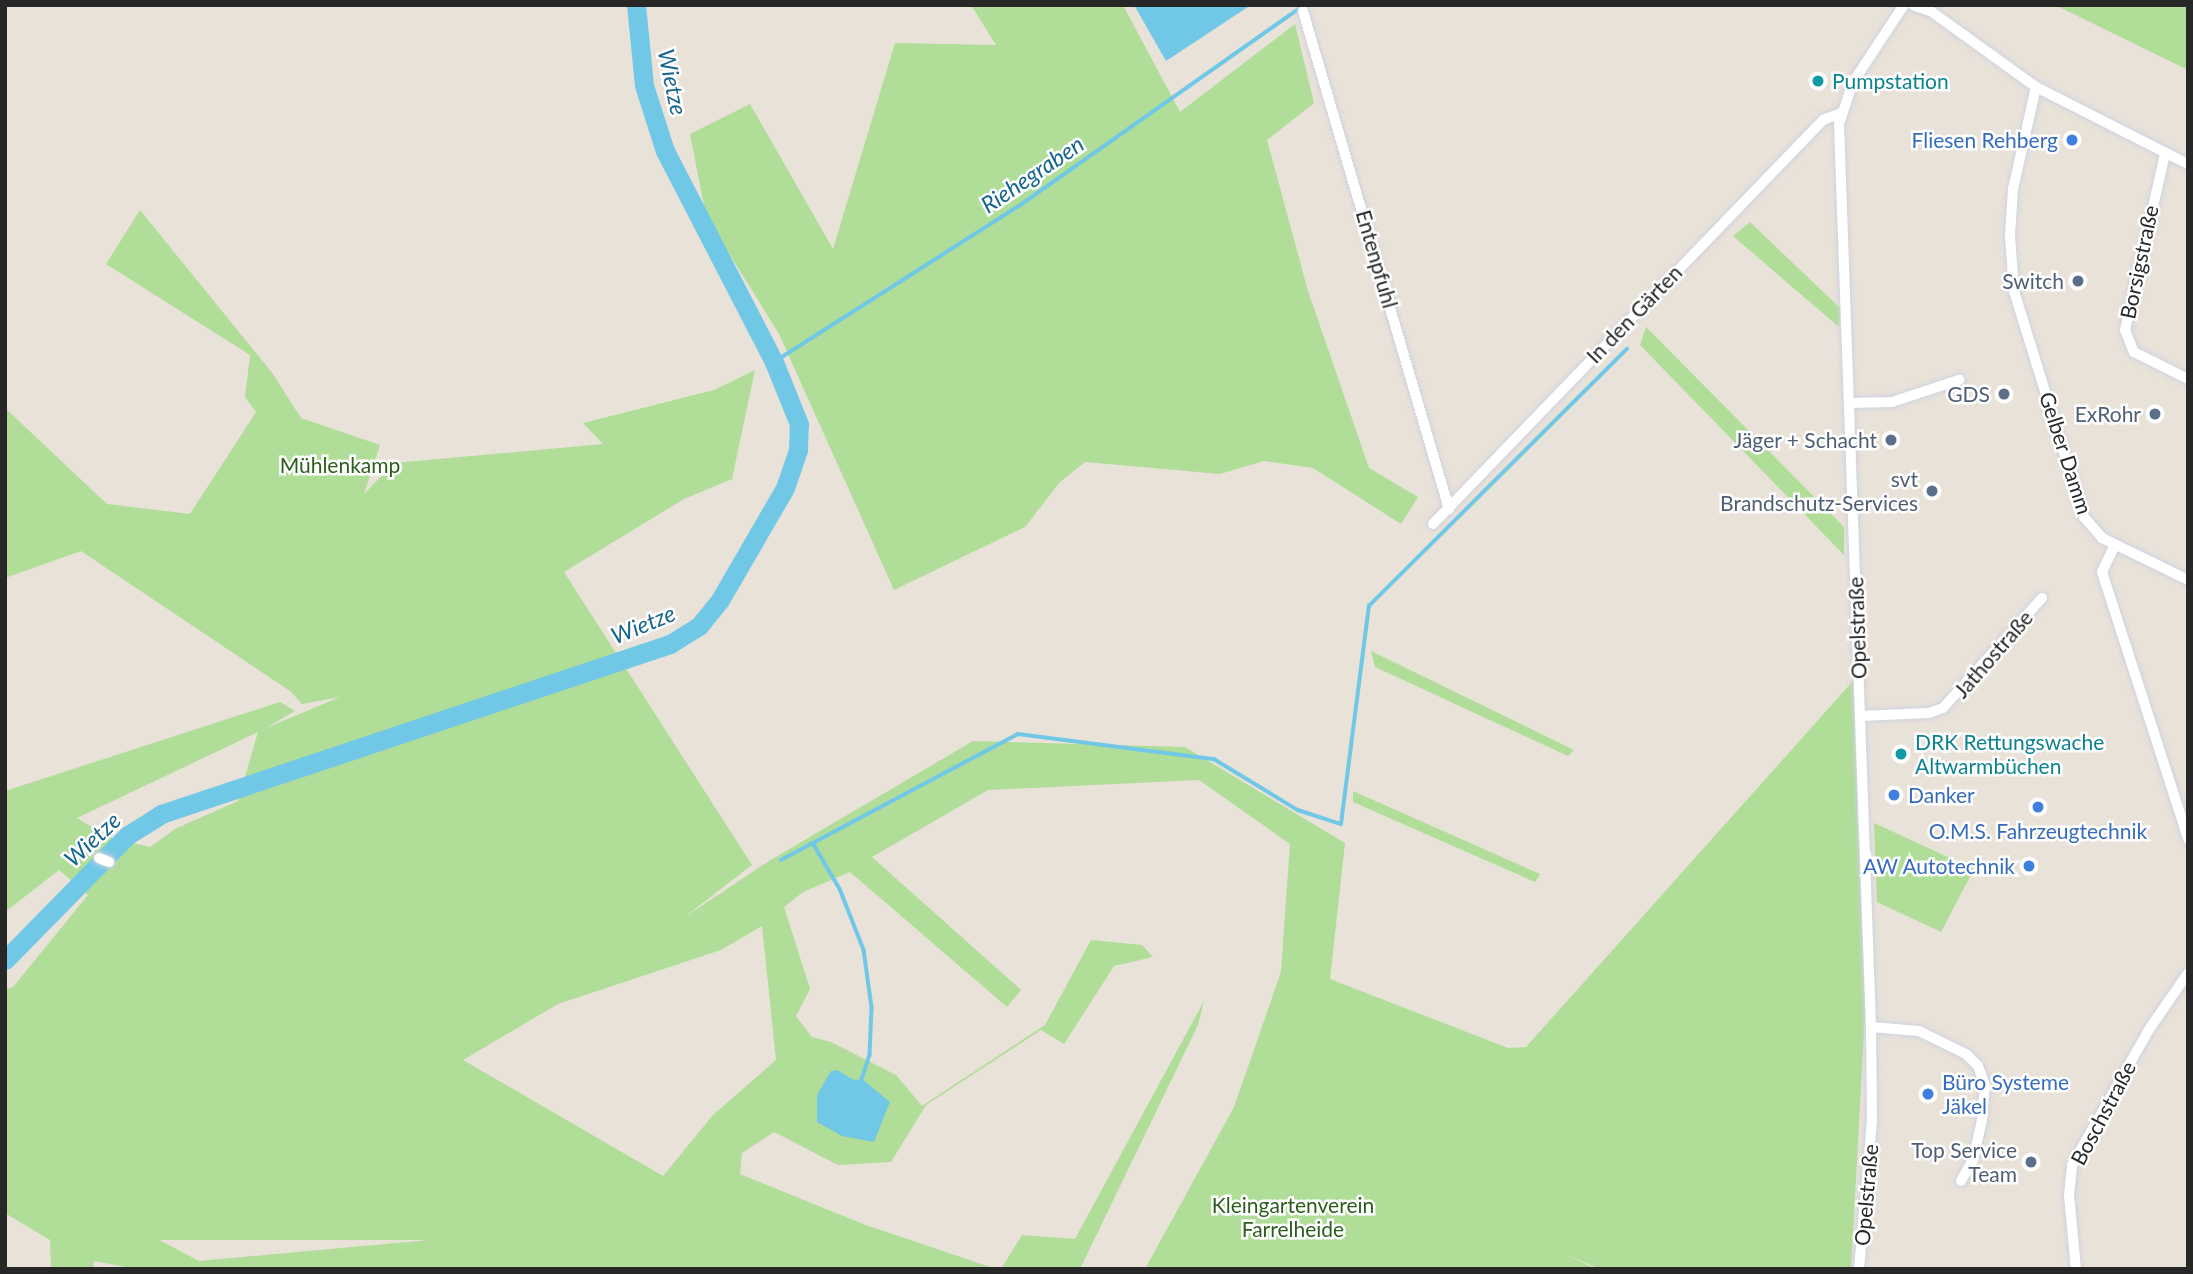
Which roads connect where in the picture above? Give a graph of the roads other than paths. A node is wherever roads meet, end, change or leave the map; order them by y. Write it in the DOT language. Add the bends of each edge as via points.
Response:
graph roads {
  1 [pos="1904,5"];
  2 [pos="1913,5"];
  3 [pos="1303,11"];
  4 [pos="2036,88"];
  5 [pos="1841,113"];
  6 [pos="2165,154"];
  7 [pos="2188,164"];
  8 [pos="2188,379"];
  9 [pos="1959,380"];
  10 [pos="1849,403"];
  11 [pos="1449,509"];
  12 [pos="1433,524"];
  13 [pos="2115,545"];
  14 [pos="2188,580"];
  15 [pos="2042,598"];
  16 [pos="1860,716"];
  17 [pos="2188,839"];
  18 [pos="2188,973"];
  19 [pos="1871,1027"];
  20 [pos="1961,1181"];
  21 [pos="1859,1269"];
  22 [pos="2076,1269"];
  1 -- 5 [label="street, Opelstraße" via="1853,82"];
  2 -- 4 [label="street" via="1932,12"];
  3 -- 11 [label="street, Entenpfuhl"];
  4 -- 6 [label="street"];
  4 -- 13 [label="street, Gelber Damm" via="2014,189 2010,235 2014,291 2084,517"];
  5 -- 10 [label="street, Opelstraße"];
  5 -- 11 [label="street, In den Gärten" via="1823,120"];
  6 -- 7 [label="street"];
  6 -- 8 [label="street, Borsigstraße" via="2125,330 2134,352"];
  9 -- 10 [label="street" via="1892,402"];
  10 -- 16 [label="street, Opelstraße"];
  11 -- 12 [label="street, In den Gärten"];
  13 -- 14 [label="street, Gelber Damm"];
  13 -- 17 [label="street" via="2102,572"];
  15 -- 16 [label="street, Jathostraße" via="1943,708 1928,713"];
  16 -- 19 [label="street, Opelstraße"];
  18 -- 22 [label="street, Boschstraße" via="2148,1031 2072,1165 2069,1195"];
  19 -- 20 [label="street" via="1919,1031 1966,1054 1978,1066 1985,1085 1982,1120 1973,1160"];
  19 -- 21 [label="street, Opelstraße" via="1872,1121"];
}
